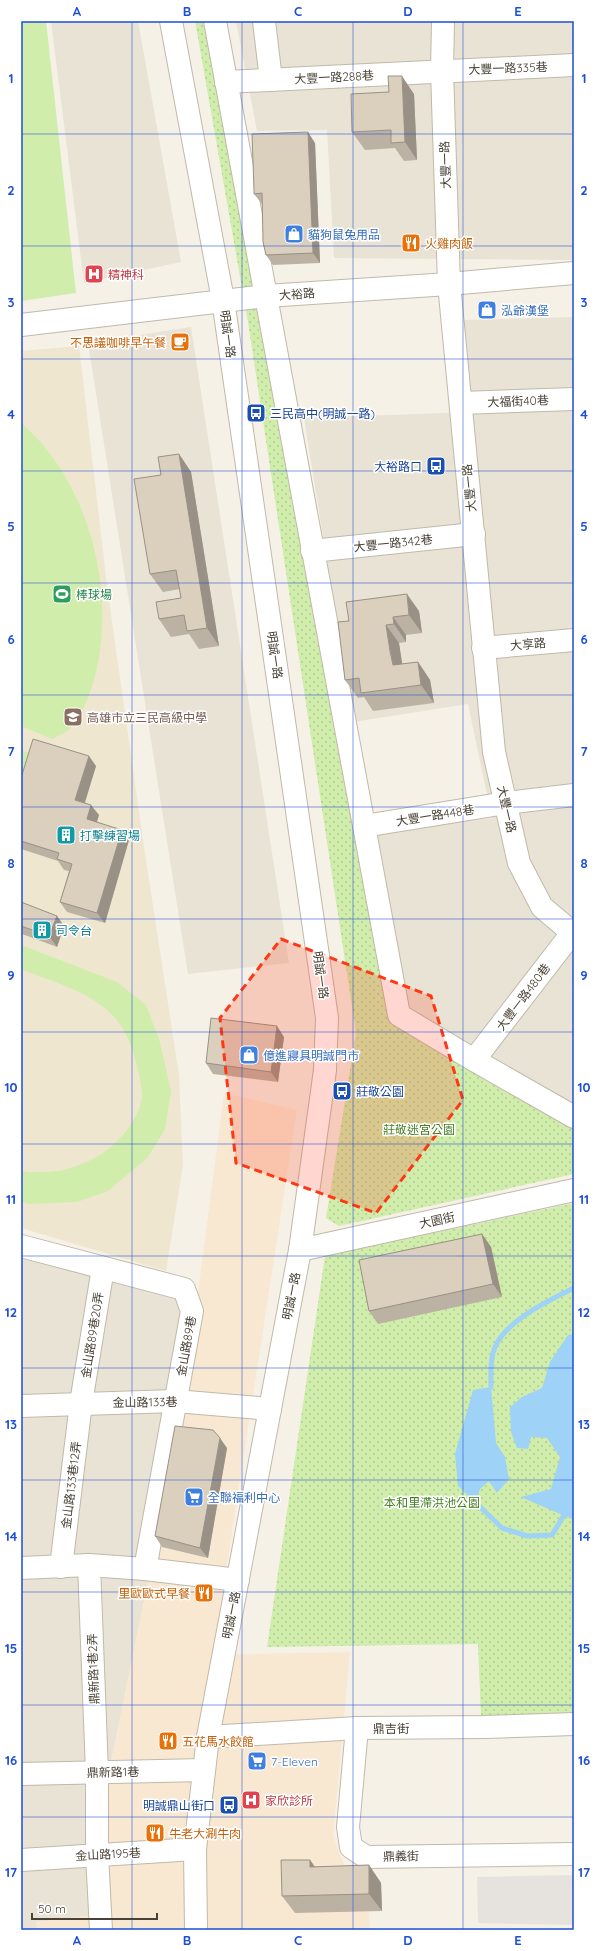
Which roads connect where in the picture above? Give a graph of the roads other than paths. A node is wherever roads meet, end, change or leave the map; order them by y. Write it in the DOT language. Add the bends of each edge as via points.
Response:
graph roads {
  1 [pos="171,21"];
  2 [pos="215,21"];
  3 [pos="264,21"];
  4 [pos="443,21"];
  5 [pos="574,65"];
  6 [pos="442,70"];
  7 [pos="271,80"];
  8 [pos="226,82"];
  9 [pos="574,273"];
  10 [pos="449,284"];
  11 [pos="266,296"];
  12 [pos="223,300"];
  13 [pos="21,325"];
  14 [pos="574,399"];
  15 [pos="461,403"];
  16 [pos="474,534"];
  17 [pos="312,551"];
  18 [pos="574,640"];
  19 [pos="483,648"];
  20 [pos="574,795"];
  21 [pos="506,803"];
  22 [pos="364,826"];
  23 [pos="573,933"];
  24 [pos="474,1060"];
  25 [pos="574,1117"];
  26 [pos="574,1190"];
  27 [pos="21,1246"];
  28 [pos="300,1250"];
  29 [pos="103,1268"];
  30 [pos="175,1401"];
  31 [pos="81,1403"];
  32 [pos="21,1406"];
  33 [pos="270,1409"];
  34 [pos="89,1565"];
  35 [pos="61,1566"];
  36 [pos="21,1568"];
  37 [pos="145,1569"];
  38 [pos="238,1580"];
  39 [pos="574,1724"];
  40 [pos="356,1728"];
  41 [pos="208,1738"];
  42 [pos="204,1770"];
  43 [pos="97,1772"];
  44 [pos="21,1774"];
  45 [pos="195,1849"];
  46 [pos="574,1854"];
  47 [pos="97,1855"];
  48 [pos="21,1860"];
  49 [pos="101,1930"];
  50 [pos="196,1930"];
  1 -- 12 [label="street, 明誠一路"];
  2 -- 8 [label="street"];
  3 -- 7 [label="street"];
  4 -- 6 [label="street, 大豐一路"];
  5 -- 6 [label="street, 大豐一路335巷"];
  6 -- 7 [label="street, 大豐一路288巷"];
  6 -- 10 [label="street, 大豐一路"];
  7 -- 8 [label="street, 大豐一路288巷"];
  8 -- 11 [label="street"];
  9 -- 10 [label="street, 大裕路"];
  10 -- 11 [label="street, 大裕路"];
  10 -- 15 [label="street, 大豐一路"];
  11 -- 12 [label="street, 大裕路"];
  11 -- 17 [label="street"];
  12 -- 13 [label="street, 大裕路"];
  12 -- 28 [label="street, 明誠一路" via="327,1018 325,1070"];
  14 -- 15 [label="street, 大福街40巷"];
  15 -- 16 [label="street, 大豐一路"];
  16 -- 17 [label="street, 大豐一路342巷"];
  16 -- 19 [label="street, 大豐一路"];
  17 -- 22 [label="street"];
  18 -- 19 [label="street, 大享路"];
  19 -- 21 [label="street, 大豐一路" via="494,752"];
  20 -- 21 [label="street, 大豐一路448巷"];
  21 -- 22 [label="street, 大豐一路448巷"];
  21 -- 23 [label="street, 大豐一路" via="522,869 542,907"];
  22 -- 24 [label="street" via="399,1014"];
  23 -- 24 [label="street, 大豐一路480巷"];
  24 -- 25 [label="street"];
  26 -- 28 [label="street, 大園街"];
  27 -- 29 [label="street, 金山路89巷"];
  28 -- 33 [label="street, 明誠一路"];
  29 -- 30 [label="street, 金山路89巷" via="184,1289 192,1311"];
  29 -- 31 [label="street, 金山路89巷20弄"];
  30 -- 31 [label="street, 金山路133巷"];
  30 -- 33 [label="street, 金山路133巷"];
  30 -- 37 [label="street, 金山路89巷"];
  31 -- 32 [label="street, 金山路133巷"];
  31 -- 35 [label="street, 金山路133巷12弄"];
  33 -- 38 [label="street, 明誠一路"];
  34 -- 35 [label="street"];
  34 -- 37 [label="street"];
  34 -- 43 [label="street, 鼎新路1巷2弄"];
  35 -- 36 [label="street"];
  37 -- 38 [label="street"];
  38 -- 41 [label="street, 明誠一路"];
  39 -- 40 [label="street, 鼎吉街"];
  40 -- 41 [label="street, 鼎吉街"];
  40 -- 46 [label="street, 鼎義街" via="348,1827 351,1847 366,1856"];
  41 -- 42 [label="street, 明誠一路"];
  42 -- 43 [label="street, 鼎新路1巷"];
  42 -- 45 [label="street, 明誠一路"];
  43 -- 44 [label="street, 鼎新路1巷"];
  43 -- 47 [label="street, 鼎新路1巷2弄"];
  45 -- 47 [label="street, 金山路195巷"];
  45 -- 50 [label="street, 明誠一路"];
  47 -- 48 [label="street, 金山路195巷"];
  47 -- 49 [label="street, 鼎新路1巷2弄"];
}
